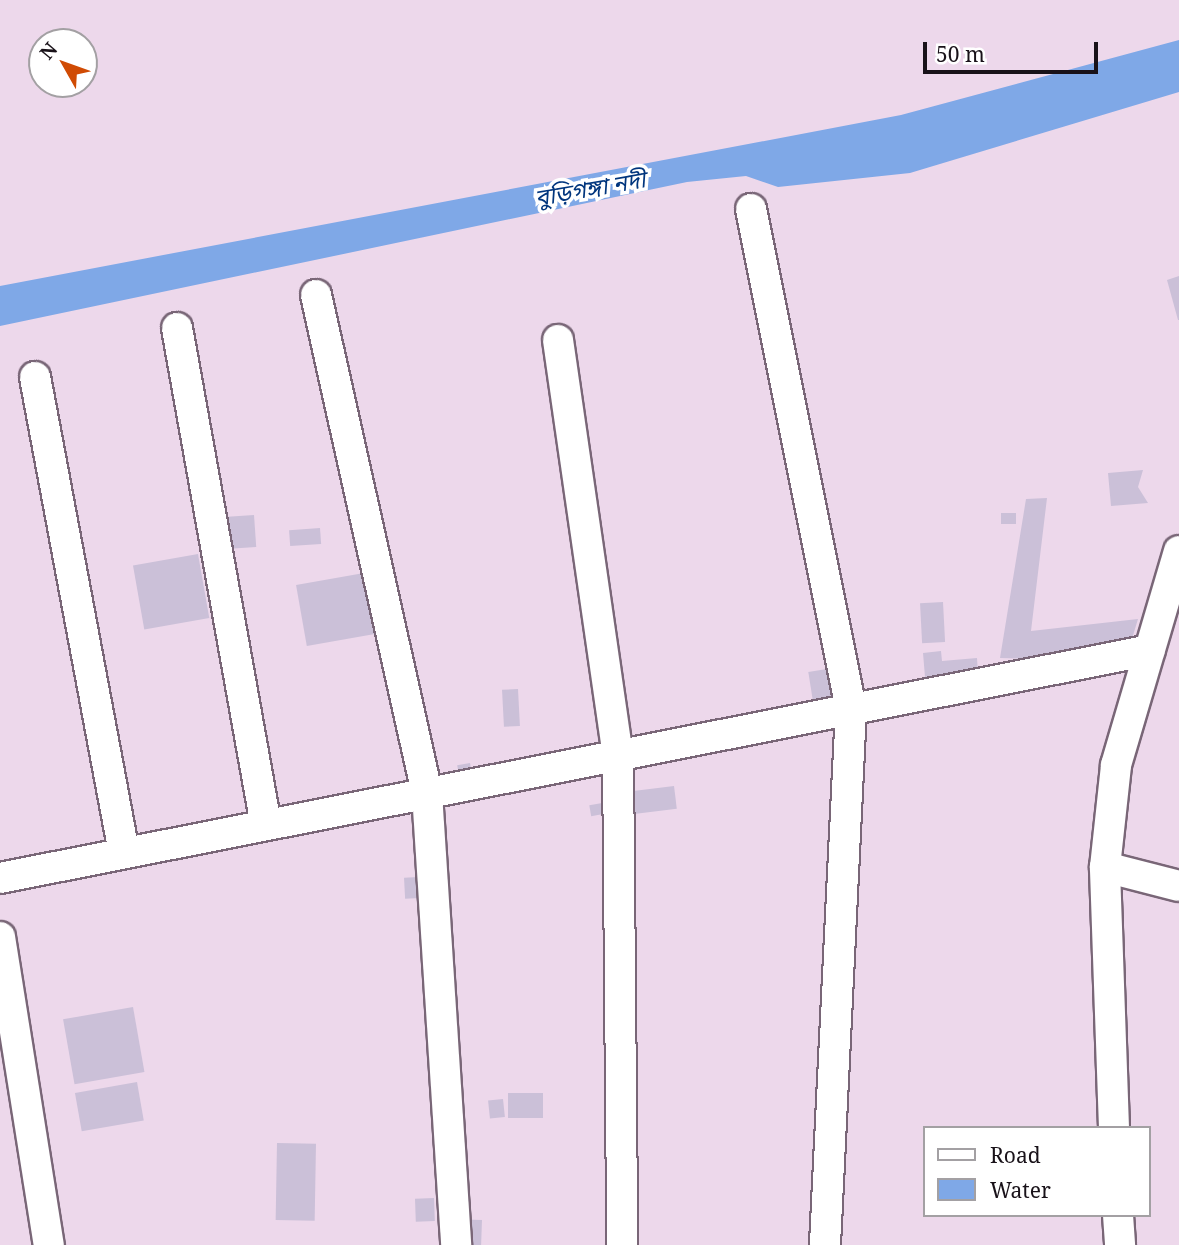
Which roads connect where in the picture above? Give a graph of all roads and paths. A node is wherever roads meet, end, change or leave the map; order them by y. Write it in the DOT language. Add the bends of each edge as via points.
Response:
graph roads {
  1 [pos="751,209"];
  2 [pos="316,295"];
  3 [pos="177,328"];
  4 [pos="558,340"];
  5 [pos="35,377"];
  6 [pos="1179,551"];
  7 [pos="1150,650"];
  8 [pos="851,709"];
  9 [pos="618,755"];
  10 [pos="427,793"];
  11 [pos="266,825"];
  12 [pos="124,853"];
  13 [pos="1105,867"];
  14 [pos="0,877"];
  15 [pos="1179,886"];
  16 [pos="0,937"];
  17 [pos="1114,1126"];
  18 [pos="1118,1217"];
  19 [pos="49,1245"];
  20 [pos="456,1245"];
  21 [pos="622,1245"];
  22 [pos="825,1245"];
  23 [pos="1120,1245"];
  1 -- 8 [label="street"];
  2 -- 10 [label="street"];
  3 -- 11 [label="street"];
  4 -- 9 [label="street"];
  5 -- 12 [label="street"];
  6 -- 7 [label="street"];
  7 -- 8 [label="street"];
  7 -- 13 [label="street" via="1116,765"];
  8 -- 9 [label="street"];
  8 -- 22 [label="street"];
  9 -- 10 [label="street"];
  9 -- 21 [label="street"];
  10 -- 11 [label="street"];
  10 -- 20 [label="street"];
  11 -- 12 [label="street"];
  12 -- 14 [label="street"];
  13 -- 15 [label="street"];
  13 -- 17 [label="street"];
  16 -- 19 [label="street"];
  18 -- 23 [label="street"];
}
